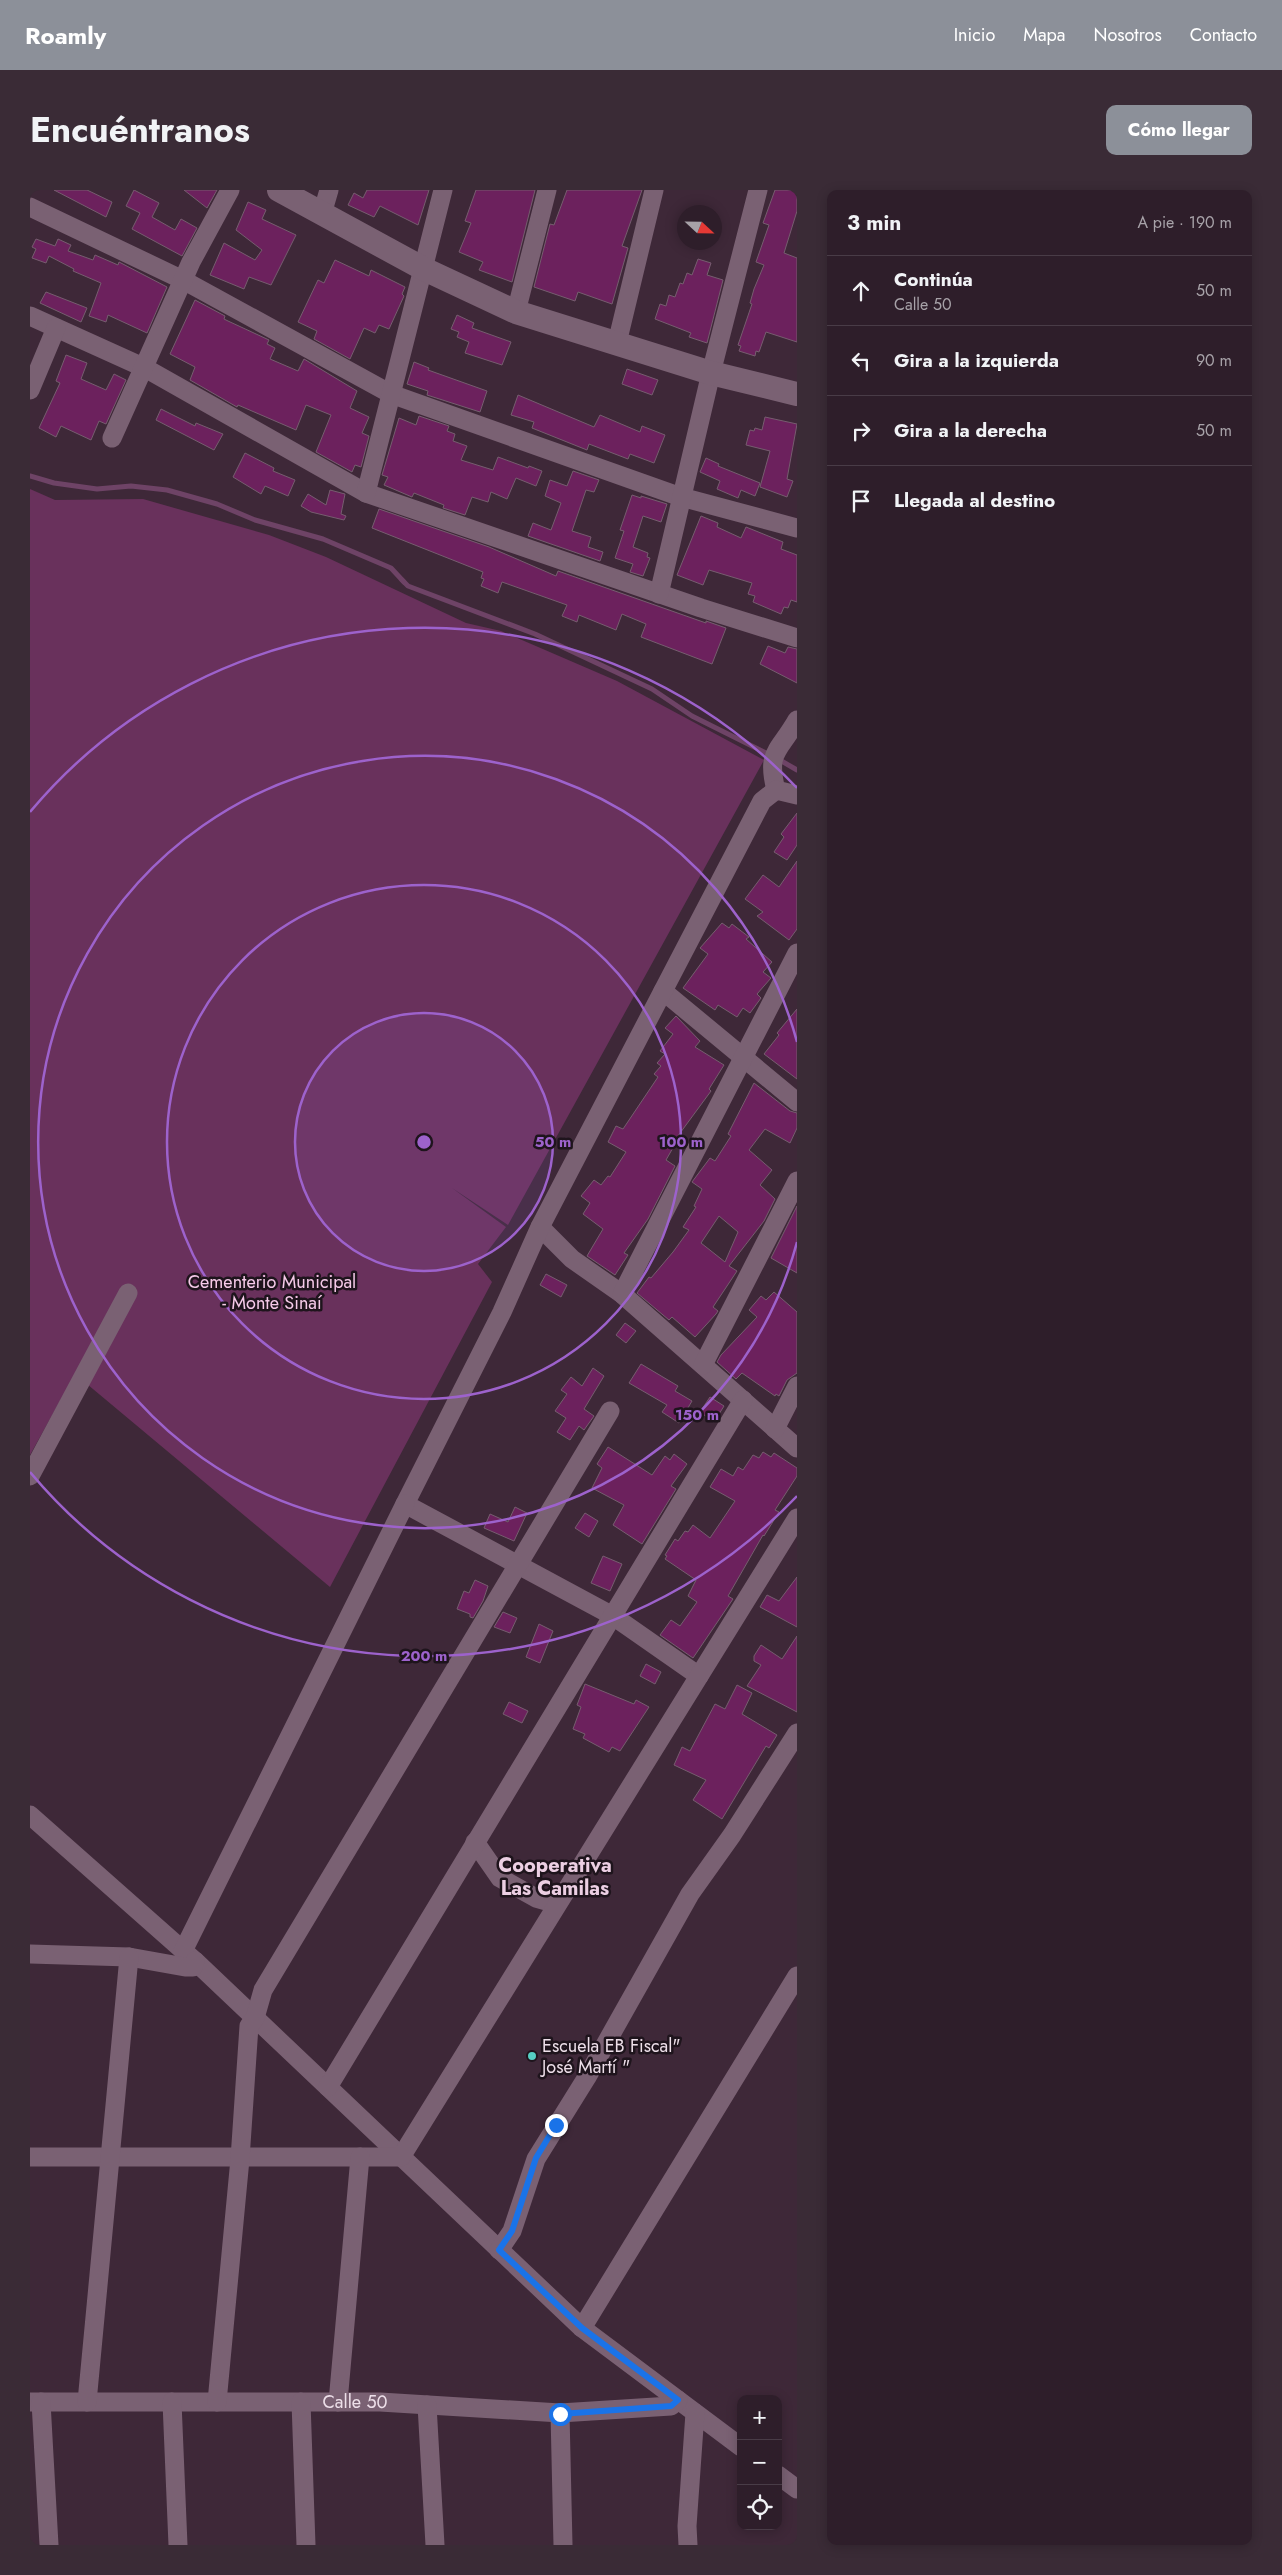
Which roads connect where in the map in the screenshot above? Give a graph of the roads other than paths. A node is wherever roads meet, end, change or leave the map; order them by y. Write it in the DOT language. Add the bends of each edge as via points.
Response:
graph roads {
  1 [pos="230,190"];
  2 [pos="279,190"];
  3 [pos="329,190"];
  4 [pos="443,190"];
  5 [pos="547,190"];
  6 [pos="654,190"];
  7 [pos="758,190"];
  8 [pos="30,207"];
  9 [pos="322,214"];
  10 [pos="424,269"];
  11 [pos="182,280"];
  12 [pos="516,312"];
  13 [pos="30,316"];
  14 [pos="56,328"];
  15 [pos="617,343"];
  16 [pos="145,368"];
  17 [pos="711,373"];
  18 [pos="30,390"];
  19 [pos="390,394"];
  20 [pos="797,394"];
  21 [pos="112,438"];
  22 [pos="366,493"];
  23 [pos="682,497"];
  24 [pos="797,528"];
  25 [pos="659,594"];
  26 [pos="797,638"];
  27 [pos="797,720"];
  28 [pos="776,790"];
  29 [pos="797,795"];
  30 [pos="797,953"];
  31 [pos="663,991"];
  32 [pos="744,1057"];
  33 [pos="797,1102"];
  34 [pos="797,1181"];
  35 [pos="540,1227"];
  36 [pos="128,1292"];
  37 [pos="622,1294"];
  38 [pos="703,1365"];
  39 [pos="797,1386"];
  40 [pos="743,1400"];
  41 [pos="610,1411"];
  42 [pos="775,1429"];
  43 [pos="797,1448"];
  44 [pos="30,1476"];
  45 [pos="405,1504"];
  46 [pos="797,1518"];
  47 [pos="519,1564"];
  48 [pos="613,1616"];
  49 [pos="699,1676"];
  50 [pos="797,1733"];
  51 [pos="30,1815"];
  52 [pos="475,1842"];
  53 [pos="557,1904"];
  54 [pos="30,1954"];
  55 [pos="189,1956"];
  56 [pos="129,1957"];
  57 [pos="797,1976"];
  58 [pos="255,2018"];
  59 [pos="328,2087"];
  60 [pos="30,2157"];
  61 [pos="110,2157"];
  62 [pos="360,2157"];
  63 [pos="401,2157"];
  64 [pos="240,2159"];
  65 [pos="499,2250"];
  66 [pos="582,2328"];
  67 [pos="678,2400"];
  68 [pos="36,2402"];
  69 [pos="87,2402"];
  70 [pos="172,2402"];
  71 [pos="217,2402"];
  72 [pos="300,2402"];
  73 [pos="338,2402"];
  74 [pos="427,2405"];
  75 [pos="695,2413"];
  76 [pos="560,2414"];
  77 [pos="737,2444"];
  78 [pos="782,2478"];
  79 [pos="797,2489"];
  80 [pos="49,2545"];
  81 [pos="178,2545"];
  82 [pos="306,2545"];
  83 [pos="435,2545"];
  84 [pos="563,2545"];
  85 [pos="688,2545"];
  1 -- 11 [label="street"];
  2 -- 9 [label="street"];
  3 -- 9 [label="street"];
  4 -- 10 [label="street"];
  5 -- 12 [label="street"];
  6 -- 15 [label="street"];
  7 -- 17 [label="street"];
  8 -- 11 [label="street"];
  9 -- 10 [label="street"];
  10 -- 12 [label="street"];
  10 -- 19 [label="street"];
  11 -- 16 [label="street"];
  11 -- 19 [label="street"];
  12 -- 15 [label="street"];
  13 -- 14 [label="street"];
  14 -- 16 [label="street"];
  14 -- 18 [label="street"];
  15 -- 17 [label="street"];
  16 -- 21 [label="street"];
  16 -- 22 [label="street"];
  17 -- 20 [label="street"];
  17 -- 23 [label="street"];
  19 -- 22 [label="street"];
  19 -- 23 [label="street"];
  22 -- 25 [label="street"];
  23 -- 24 [label="street"];
  23 -- 25 [label="street"];
  25 -- 26 [label="street"];
  27 -- 28 [label="street" via="772,756"];
  28 -- 29 [label="street"];
  28 -- 31 [label="street" via="762,801"];
  30 -- 32 [label="street"];
  31 -- 32 [label="street"];
  31 -- 35 [label="street"];
  32 -- 33 [label="street"];
  32 -- 37 [label="street"];
  34 -- 38 [label="street"];
  35 -- 37 [label="street" via="572,1258"];
  35 -- 45 [label="street" via="502,1312"];
  36 -- 44 [label="street"];
  37 -- 38 [label="street"];
  38 -- 40 [label="street"];
  39 -- 42 [label="street"];
  40 -- 42 [label="street"];
  40 -- 48 [label="street"];
  41 -- 47 [label="street"];
  42 -- 43 [label="street"];
  45 -- 47 [label="street"];
  45 -- 55 [label="street"];
  46 -- 49 [label="street"];
  47 -- 48 [label="street"];
  47 -- 58 [label="street" via="263,1990"];
  48 -- 49 [label="street"];
  48 -- 52 [label="street"];
  49 -- 53 [label="street"];
  50 -- 65 [label="street" via="690,1894 587,2077 536,2158 512,2231"];
  51 -- 55 [label="street"];
  52 -- 53 [label="street" via="500,1878 536,1898"];
  52 -- 59 [label="street"];
  53 -- 63 [label="street"];
  54 -- 56 [label="street"];
  55 -- 56 [label="street" via="193,1967"];
  55 -- 58 [label="street"];
  56 -- 61 [label="street"];
  57 -- 66 [label="street"];
  58 -- 59 [label="street"];
  58 -- 64 [label="street" via="249,2026"];
  59 -- 63 [label="street"];
  60 -- 61 [label="street"];
  61 -- 64 [label="street"];
  61 -- 69 [label="street"];
  62 -- 63 [label="street"];
  62 -- 64 [label="street"];
  62 -- 73 [label="street"];
  63 -- 65 [label="street"];
  64 -- 71 [label="street"];
  65 -- 66 [label="street"];
  66 -- 67 [label="street"];
  67 -- 75 [label="street"];
  67 -- 76 [label="street, Calle 50" via="671,2406"];
  68 -- 69 [label="street, Calle 50"];
  68 -- 80 [label="street"];
  69 -- 70 [label="street, Calle 50"];
  70 -- 71 [label="street, Calle 50"];
  70 -- 81 [label="street"];
  71 -- 72 [label="street, Calle 50"];
  72 -- 73 [label="street, Calle 50"];
  72 -- 82 [label="street"];
  73 -- 74 [label="street, Calle 50"];
  74 -- 76 [label="street, Calle 50"];
  74 -- 83 [label="street"];
  75 -- 77 [label="street"];
  75 -- 85 [label="street"];
  76 -- 84 [label="street"];
  78 -- 79 [label="street"];
}
